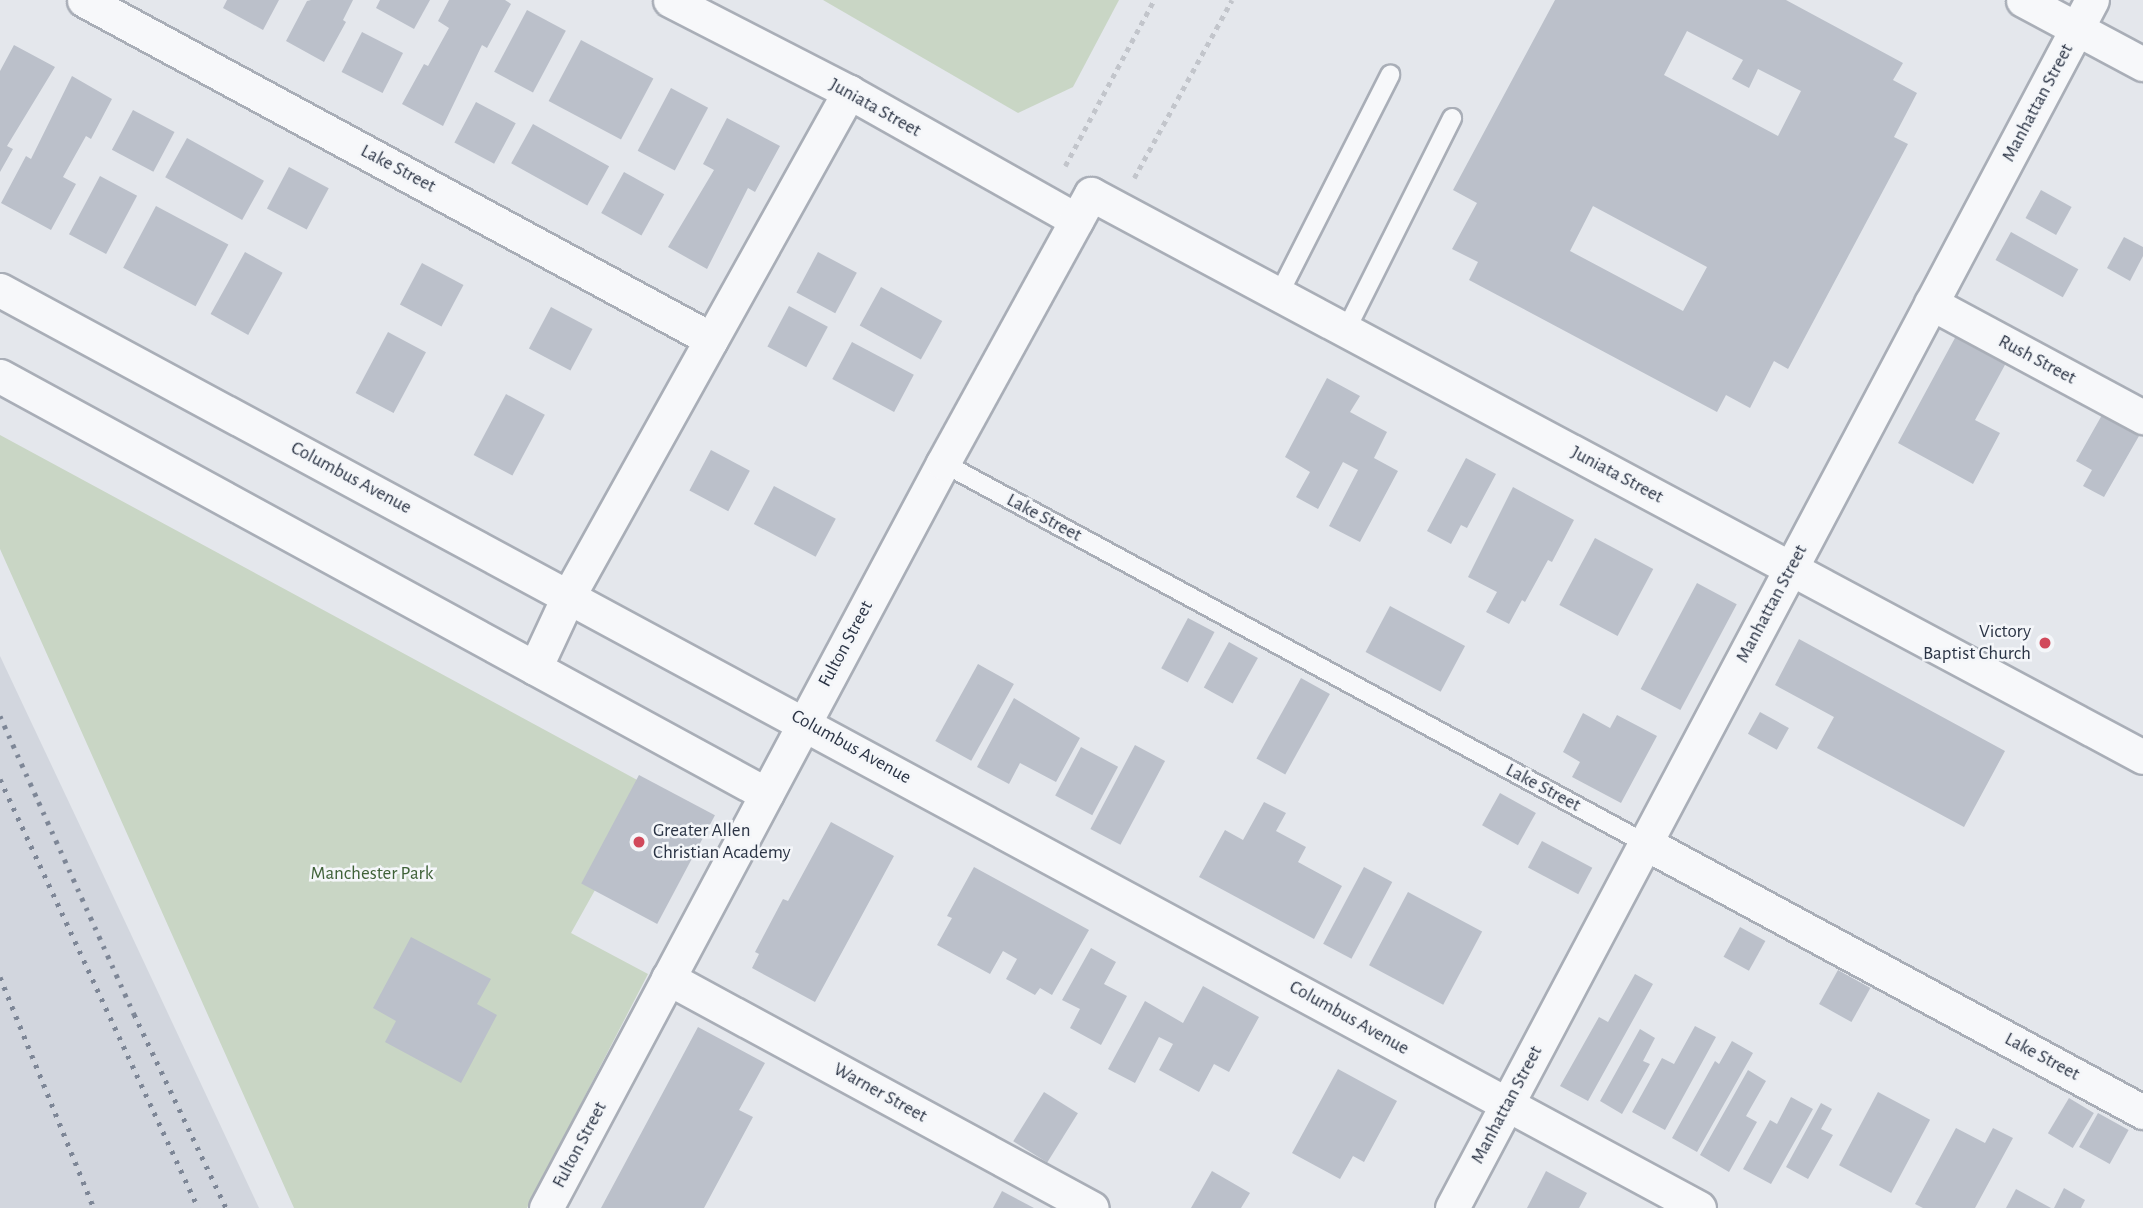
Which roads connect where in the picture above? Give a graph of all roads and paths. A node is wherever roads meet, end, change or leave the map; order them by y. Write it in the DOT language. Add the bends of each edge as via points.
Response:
graph roads {
  1 [pos="84,0"];
  2 [pos="670,0"];
  3 [pos="1154,0"];
  4 [pos="1232,0"];
  5 [pos="2023,0"];
  6 [pos="2085,14"];
  7 [pos="2143,64"];
  8 [pos="1390,75"];
  9 [pos="849,93"];
  10 [pos="1452,118"];
  11 [pos="1065,167"];
  12 [pos="1142,183"];
  13 [pos="1084,207"];
  14 [pos="0,290"];
  15 [pos="1279,294"];
  16 [pos="1931,303"];
  17 [pos="1346,330"];
  18 [pos="711,339"];
  19 [pos="0,376"];
  20 [pos="2143,417"];
  21 [pos="943,463"];
  22 [pos="1791,568"];
  23 [pos="569,595"];
  24 [pos="535,668"];
  25 [pos="805,722"];
  26 [pos="2143,757"];
  27 [pos="766,794"];
  28 [pos="1645,843"];
  29 [pos="668,978"];
  30 [pos="1508,1105"];
  31 [pos="2143,1112"];
  32 [pos="546,1208"];
  33 [pos="1092,1208"];
  34 [pos="1452,1208"];
  35 [pos="1699,1208"];
  1 -- 18 [label="street, Lake Street"];
  2 -- 9 [label="street, Juniata Street"];
  3 -- 11 [label="path"];
  4 -- 12 [label="path" via="1133,178"];
  5 -- 6 [label="street"];
  6 -- 7 [label="street"];
  6 -- 16 [label="street, Manhattan Street"];
  8 -- 15 [label="lane"];
  9 -- 13 [label="street, Juniata Street"];
  9 -- 18 [label="street"];
  10 -- 17 [label="lane"];
  13 -- 15 [label="street, Juniata Street"];
  13 -- 21 [label="street, Fulton Street"];
  14 -- 23 [label="street, Columbus Avenue"];
  15 -- 17 [label="street, Juniata Street"];
  16 -- 20 [label="street, Rush Street"];
  16 -- 22 [label="street, Manhattan Street"];
  17 -- 22 [label="street, Juniata Street"];
  18 -- 23 [label="street"];
  19 -- 24 [label="street"];
  21 -- 25 [label="street, Fulton Street"];
  21 -- 28 [label="lane, Lake Street"];
  22 -- 26 [label="street, Juniata Street"];
  22 -- 28 [label="street, Manhattan Street"];
  23 -- 24 [label="street"];
  23 -- 25 [label="street, Columbus Avenue"];
  24 -- 27 [label="street"];
  25 -- 27 [label="street, Fulton Street"];
  25 -- 30 [label="street, Columbus Avenue"];
  27 -- 29 [label="street, Fulton Street"];
  28 -- 30 [label="street, Manhattan Street"];
  28 -- 31 [label="street, Lake Street"];
  29 -- 32 [label="street, Fulton Street"];
  29 -- 33 [label="street, Warner Street"];
  30 -- 34 [label="street, Manhattan Street"];
  30 -- 35 [label="street, Columbus Avenue"];
}
